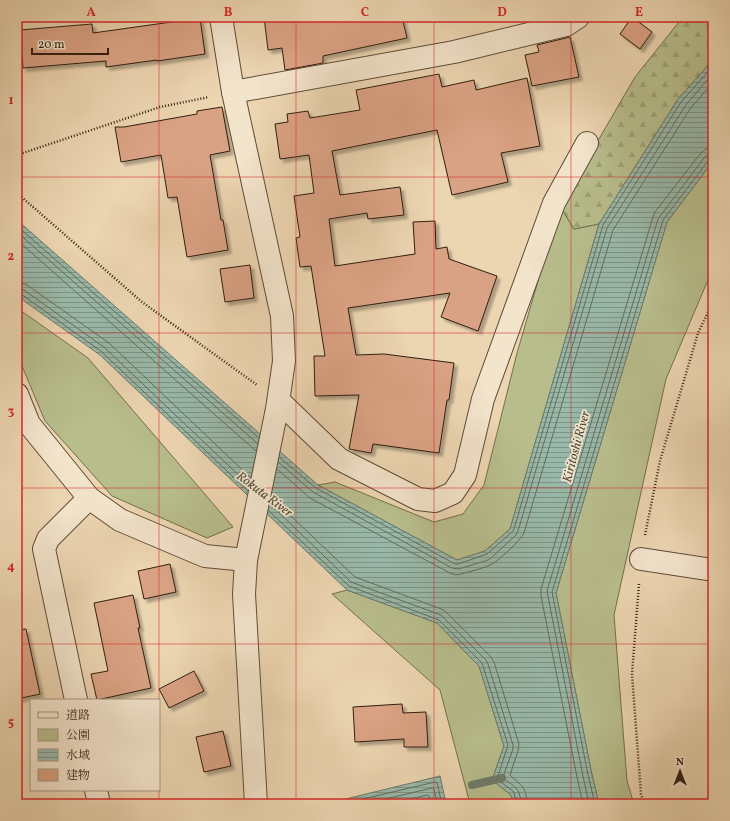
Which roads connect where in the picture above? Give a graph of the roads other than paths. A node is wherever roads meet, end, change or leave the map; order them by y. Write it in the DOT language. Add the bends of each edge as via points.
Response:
graph roads {
  1 [pos="221,17"];
  2 [pos="578,17"];
  3 [pos="233,92"];
  4 [pos="587,143"];
  5 [pos="17,394"];
  6 [pos="278,405"];
  7 [pos="89,498"];
  8 [pos="248,551"];
  9 [pos="641,559"];
  10 [pos="713,570"];
  11 [pos="76,699"];
  12 [pos="96,791"];
  13 [pos="99,804"];
  14 [pos="255,804"];
  1 -- 3 [label="street"];
  2 -- 3 [label="street" via="566,25 454,52"];
  3 -- 6 [label="street" via="282,316 284,360"];
  4 -- 6 [label="street" via="554,203 483,398 465,475 453,493 435,501 418,499 339,459"];
  5 -- 7 [label="street" via="29,424"];
  6 -- 8 [label="street"];
  7 -- 8 [label="street" via="120,520 205,556"];
  7 -- 11 [label="street" via="48,539 44,549"];
  8 -- 14 [label="street" via="244,594"];
  9 -- 10 [label="street"];
  12 -- 13 [label="street"];
}
